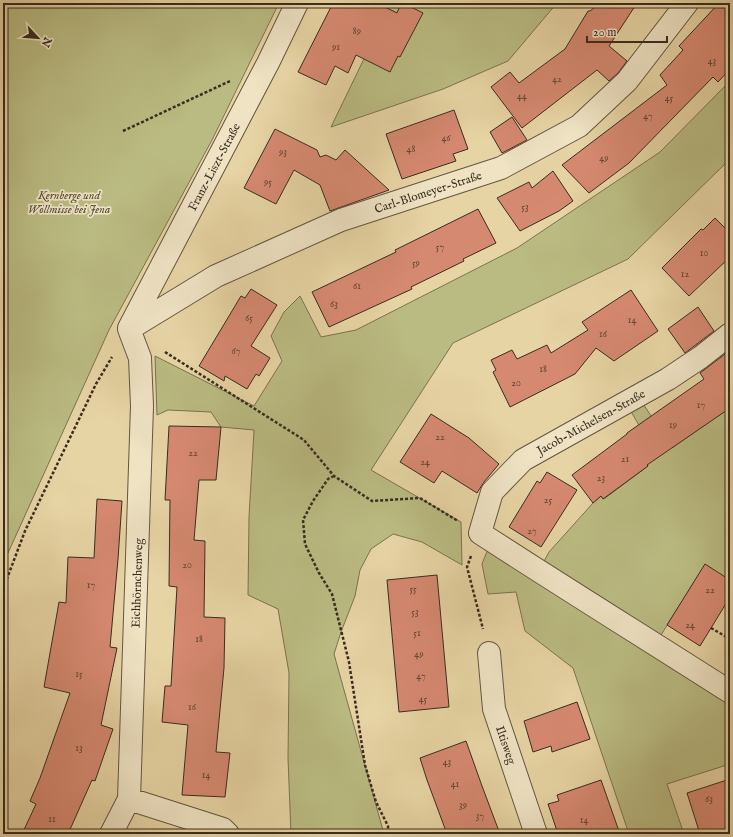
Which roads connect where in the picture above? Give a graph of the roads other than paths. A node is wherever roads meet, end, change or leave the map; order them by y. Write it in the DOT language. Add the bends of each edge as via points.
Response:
graph roads {
  1 [pos="297,3"];
  2 [pos="687,3"];
  3 [pos="129,329"];
  4 [pos="730,334"];
  5 [pos="489,653"];
  6 [pos="730,692"];
  7 [pos="129,799"];
  8 [pos="111,834"];
  9 [pos="228,834"];
  10 [pos="536,834"];
  1 -- 3 [label="street, Franz-Liszt-Straße" via="265,70"];
  2 -- 3 [label="street, Carl-Blomeyer-Straße" via="626,81 579,126 501,168 341,220 223,273"];
  3 -- 7 [label="street, Eichhörnchenweg" via="140,358 142,406"];
  4 -- 6 [label="street, Jacob-Michelsen-Straße" via="668,380 523,460 492,492 480,534"];
  5 -- 10 [label="street, Iltisweg" via="494,709"];
  7 -- 8 [label="street, Eichhörnchenweg"];
  7 -- 9 [label="street" via="223,829"];
}
